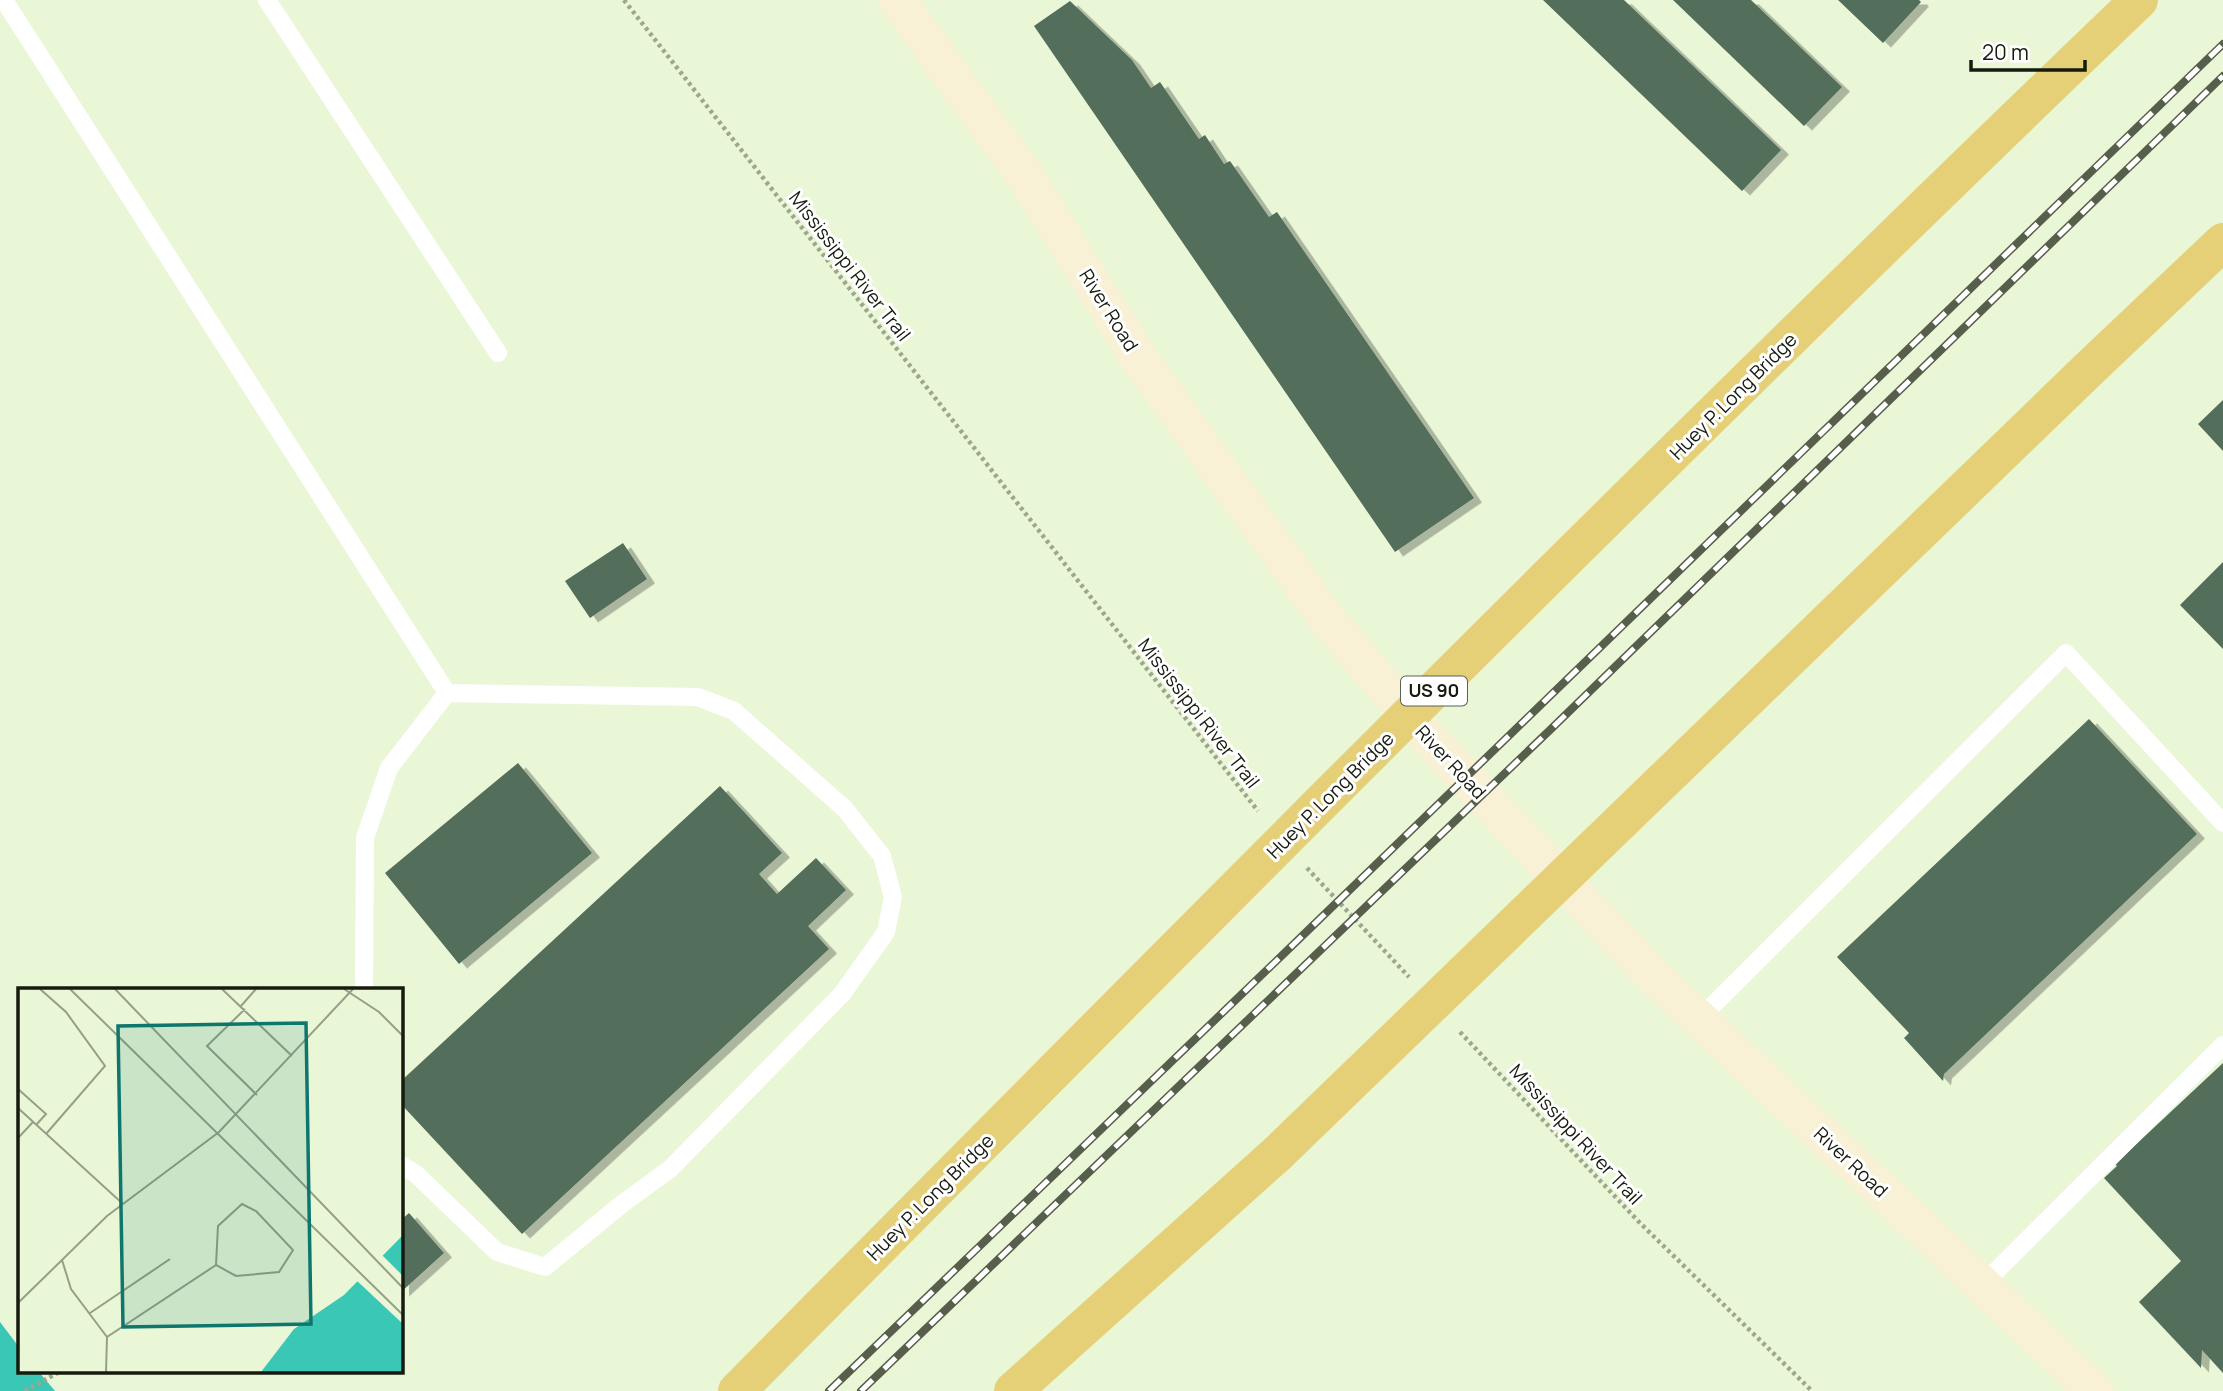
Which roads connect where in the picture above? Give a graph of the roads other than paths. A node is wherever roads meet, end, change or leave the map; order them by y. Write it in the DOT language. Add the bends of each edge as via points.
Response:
graph roads {
  1 [pos="4,0"];
  2 [pos="267,0"];
  3 [pos="897,0"];
  4 [pos="2139,0"];
  5 [pos="2223,243"];
  6 [pos="498,353"];
  7 [pos="447,693"];
  8 [pos="2223,822"];
  9 [pos="365,988"];
  10 [pos="1699,1019"];
  11 [pos="2223,1045"];
  12 [pos="402,1166"];
  13 [pos="1982,1284"];
  14 [pos="737,1391"];
  15 [pos="1013,1391"];
  16 [pos="2095,1391"];
  1 -- 7 [label="lane"];
  2 -- 6 [label="lane"];
  3 -- 10 [label="main road, River Road" via="1029,182 1140,360 1327,619 1426,736"];
  4 -- 14 [label="highway, Huey P. Long Bridge / US 90" via="1539,587"];
  5 -- 15 [label="highway" via="1277,1154"];
  7 -- 9 [label="lane" via="389,768 365,838"];
  7 -- 12 [label="lane" via="698,697 734,711 845,809 882,856 893,897 886,932 842,995 670,1169 545,1267 497,1252"];
  8 -- 10 [label="lane" via="2066,653"];
  10 -- 13 [label="main road, River Road"];
  11 -- 13 [label="lane"];
  13 -- 16 [label="main road, River Road"];
}
